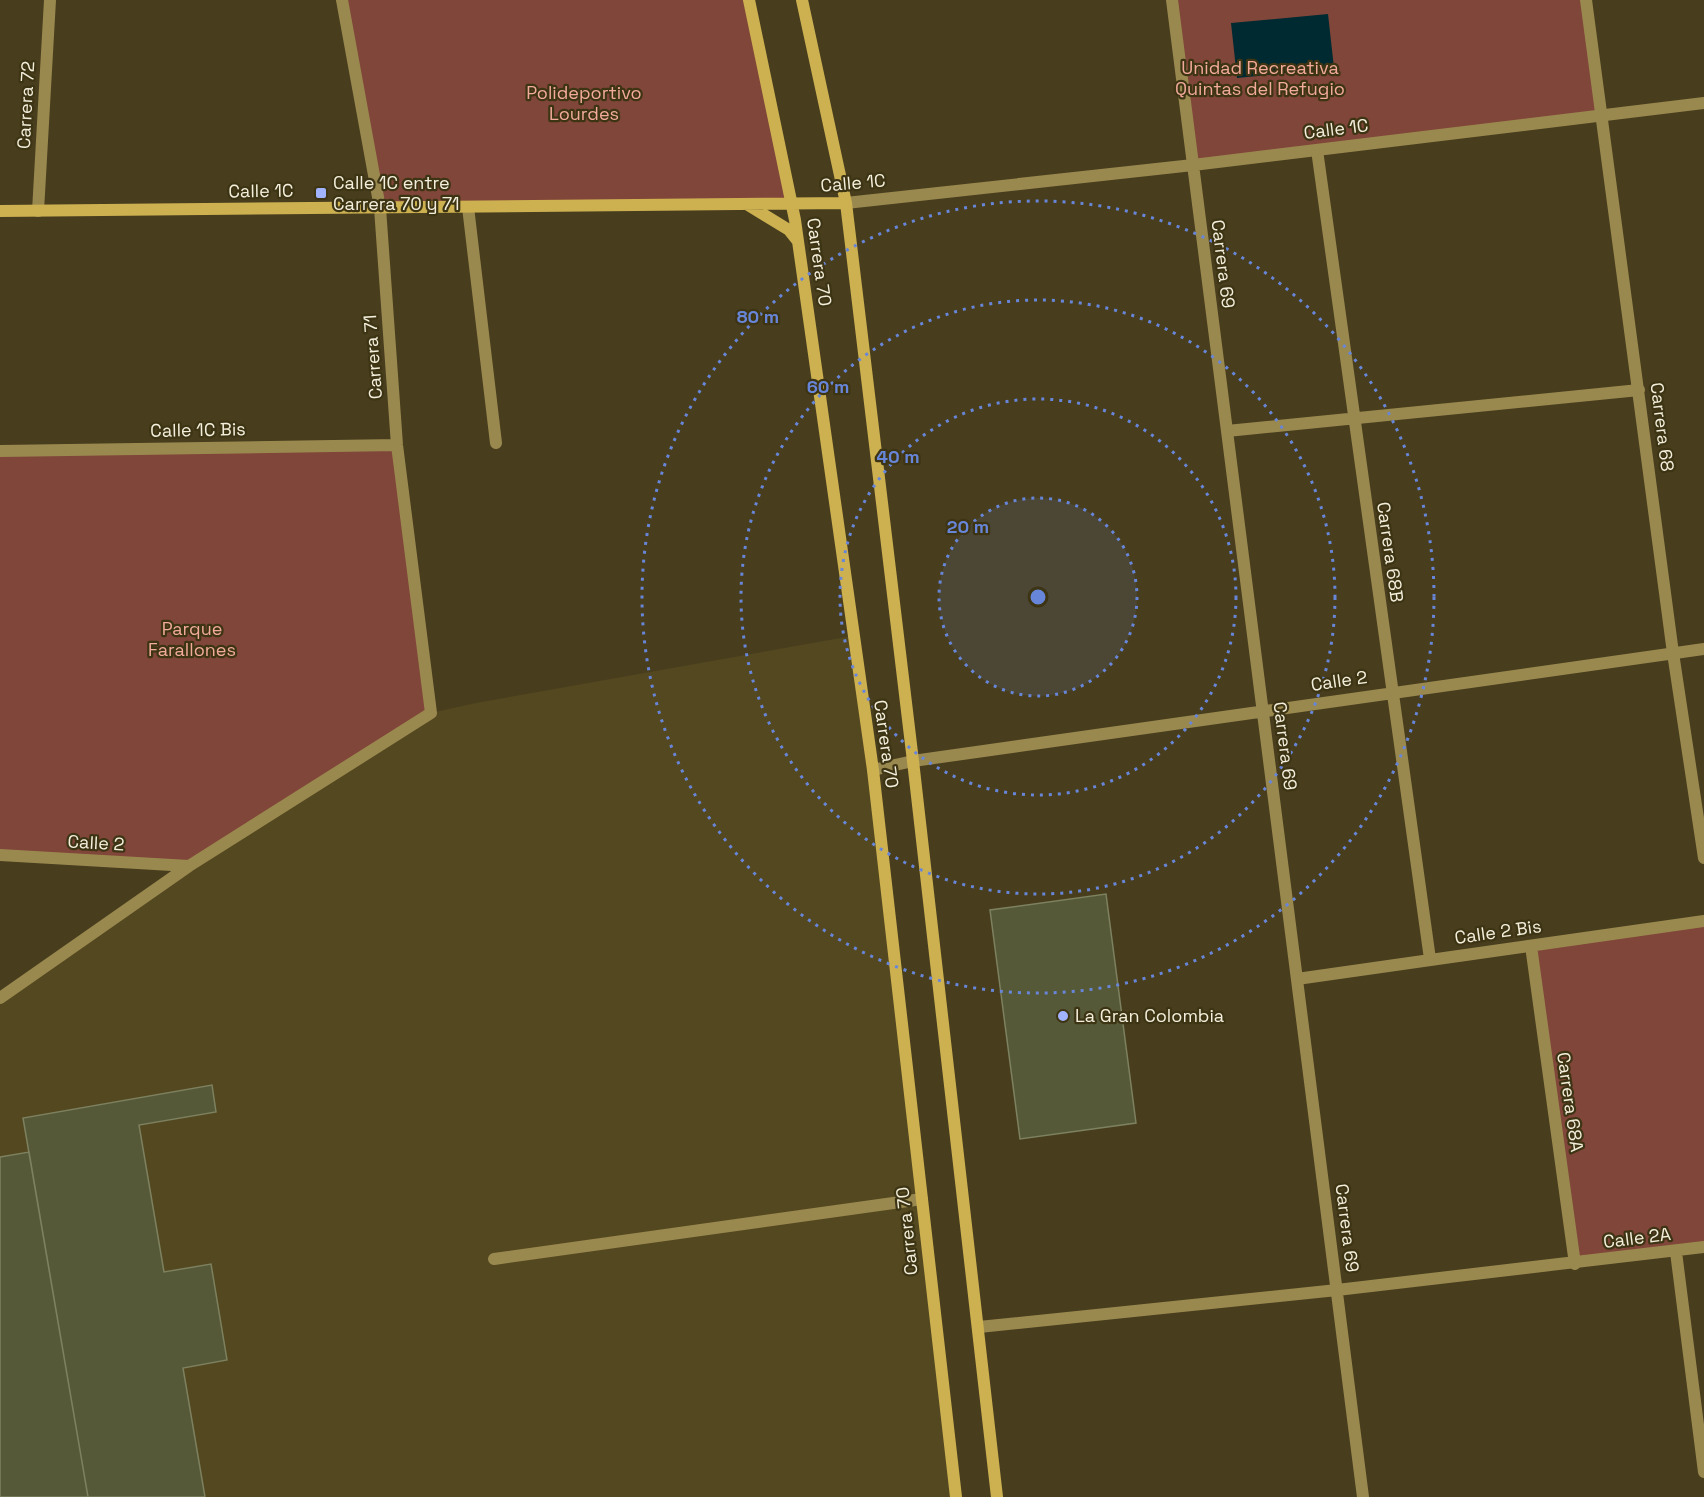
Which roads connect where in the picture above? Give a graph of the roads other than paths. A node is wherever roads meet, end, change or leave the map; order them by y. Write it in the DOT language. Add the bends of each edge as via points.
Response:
graph roads {
  1 [pos="50,0"];
  2 [pos="342,0"];
  3 [pos="749,0"];
  4 [pos="802,0"];
  5 [pos="1172,0"];
  6 [pos="1586,0"];
  7 [pos="1704,103"];
  8 [pos="1602,116"];
  9 [pos="1317,150"];
  10 [pos="1192,165"];
  11 [pos="846,203"];
  12 [pos="747,205"];
  13 [pos="792,205"];
  14 [pos="468,207"];
  15 [pos="380,208"];
  16 [pos="38,211"];
  17 [pos="0,212"];
  18 [pos="798,241"];
  19 [pos="1639,390"];
  20 [pos="1354,418"];
  21 [pos="1227,431"];
  22 [pos="496,443"];
  23 [pos="397,445"];
  24 [pos="0,451"];
  25 [pos="1704,649"];
  26 [pos="1673,653"];
  27 [pos="1391,692"];
  28 [pos="1263,710"];
  29 [pos="913,761"];
  30 [pos="873,770"];
  31 [pos="0,855"];
  32 [pos="1704,858"];
  33 [pos="189,866"];
  34 [pos="1704,921"];
  35 [pos="1530,946"];
  36 [pos="1430,959"];
  37 [pos="1297,979"];
  38 [pos="0,998"];
  39 [pos="922,1199"];
  40 [pos="1704,1247"];
  41 [pos="1676,1252"];
  42 [pos="494,1259"];
  43 [pos="1575,1264"];
  44 [pos="1337,1290"];
  45 [pos="979,1327"];
  46 [pos="1704,1472"];
  47 [pos="956,1497"];
  48 [pos="997,1497"];
  49 [pos="1363,1497"];
  1 -- 16 [label="street, Carrera 72"];
  2 -- 15 [label="street, Carrera 71"];
  3 -- 13 [label="street, Carrera 70"];
  4 -- 11 [label="street, Carrera 70"];
  5 -- 10 [label="street, Carrera 69"];
  6 -- 8 [label="street, Carrera 68"];
  7 -- 8 [label="street, Calle 1C"];
  8 -- 9 [label="street, Calle 1C"];
  8 -- 19 [label="street, Carrera 68"];
  9 -- 10 [label="street, Calle 1C"];
  9 -- 20 [label="street, Carrera 68B"];
  10 -- 11 [label="street, Calle 1C"];
  10 -- 21 [label="street, Carrera 69"];
  11 -- 13 [label="street, Calle 1C"];
  11 -- 29 [label="street, Carrera 70"];
  12 -- 13 [label="street, Calle 1C"];
  12 -- 14 [label="street, Calle 1C"];
  12 -- 18 [label="street" via="783,226"];
  13 -- 18 [label="street, Carrera 70"];
  14 -- 15 [label="street, Calle 1C"];
  14 -- 22 [label="street"];
  15 -- 16 [label="street, Calle 1C"];
  15 -- 23 [label="street, Carrera 71"];
  16 -- 17 [label="street, Calle 1C"];
  18 -- 30 [label="street, Carrera 70"];
  19 -- 20 [label="street"];
  19 -- 26 [label="street, Carrera 68"];
  20 -- 21 [label="street"];
  20 -- 27 [label="street, Carrera 68B"];
  21 -- 28 [label="street, Carrera 69"];
  23 -- 24 [label="street, Calle 1C Bis"];
  23 -- 33 [label="street, Carrera 71" via="431,713"];
  25 -- 26 [label="street, Calle 2"];
  26 -- 27 [label="street, Calle 2"];
  26 -- 32 [label="street, Carrera 68"];
  27 -- 28 [label="street, Calle 2"];
  27 -- 36 [label="street, Carrera 68B"];
  28 -- 29 [label="street, Calle 2"];
  28 -- 37 [label="street, Carrera 69"];
  29 -- 30 [label="street, Calle 2"];
  29 -- 45 [label="street, Carrera 70"];
  30 -- 39 [label="street, Carrera 70"];
  31 -- 33 [label="street, Calle 2"];
  33 -- 38 [label="street"];
  34 -- 35 [label="street, Calle 2 Bis"];
  35 -- 36 [label="street, Calle 2 Bis"];
  35 -- 43 [label="street, Carrera 68A"];
  36 -- 37 [label="street, Calle 2 Bis"];
  37 -- 44 [label="street, Carrera 69"];
  39 -- 42 [label="street"];
  39 -- 47 [label="street, Carrera 70"];
  40 -- 41 [label="street, Calle 2A"];
  41 -- 43 [label="street, Calle 2A"];
  41 -- 46 [label="street"];
  43 -- 44 [label="street, Calle 2A"];
  44 -- 45 [label="street, Calle 2A"];
  44 -- 49 [label="street, Carrera 69"];
  45 -- 48 [label="street, Carrera 70"];
}
